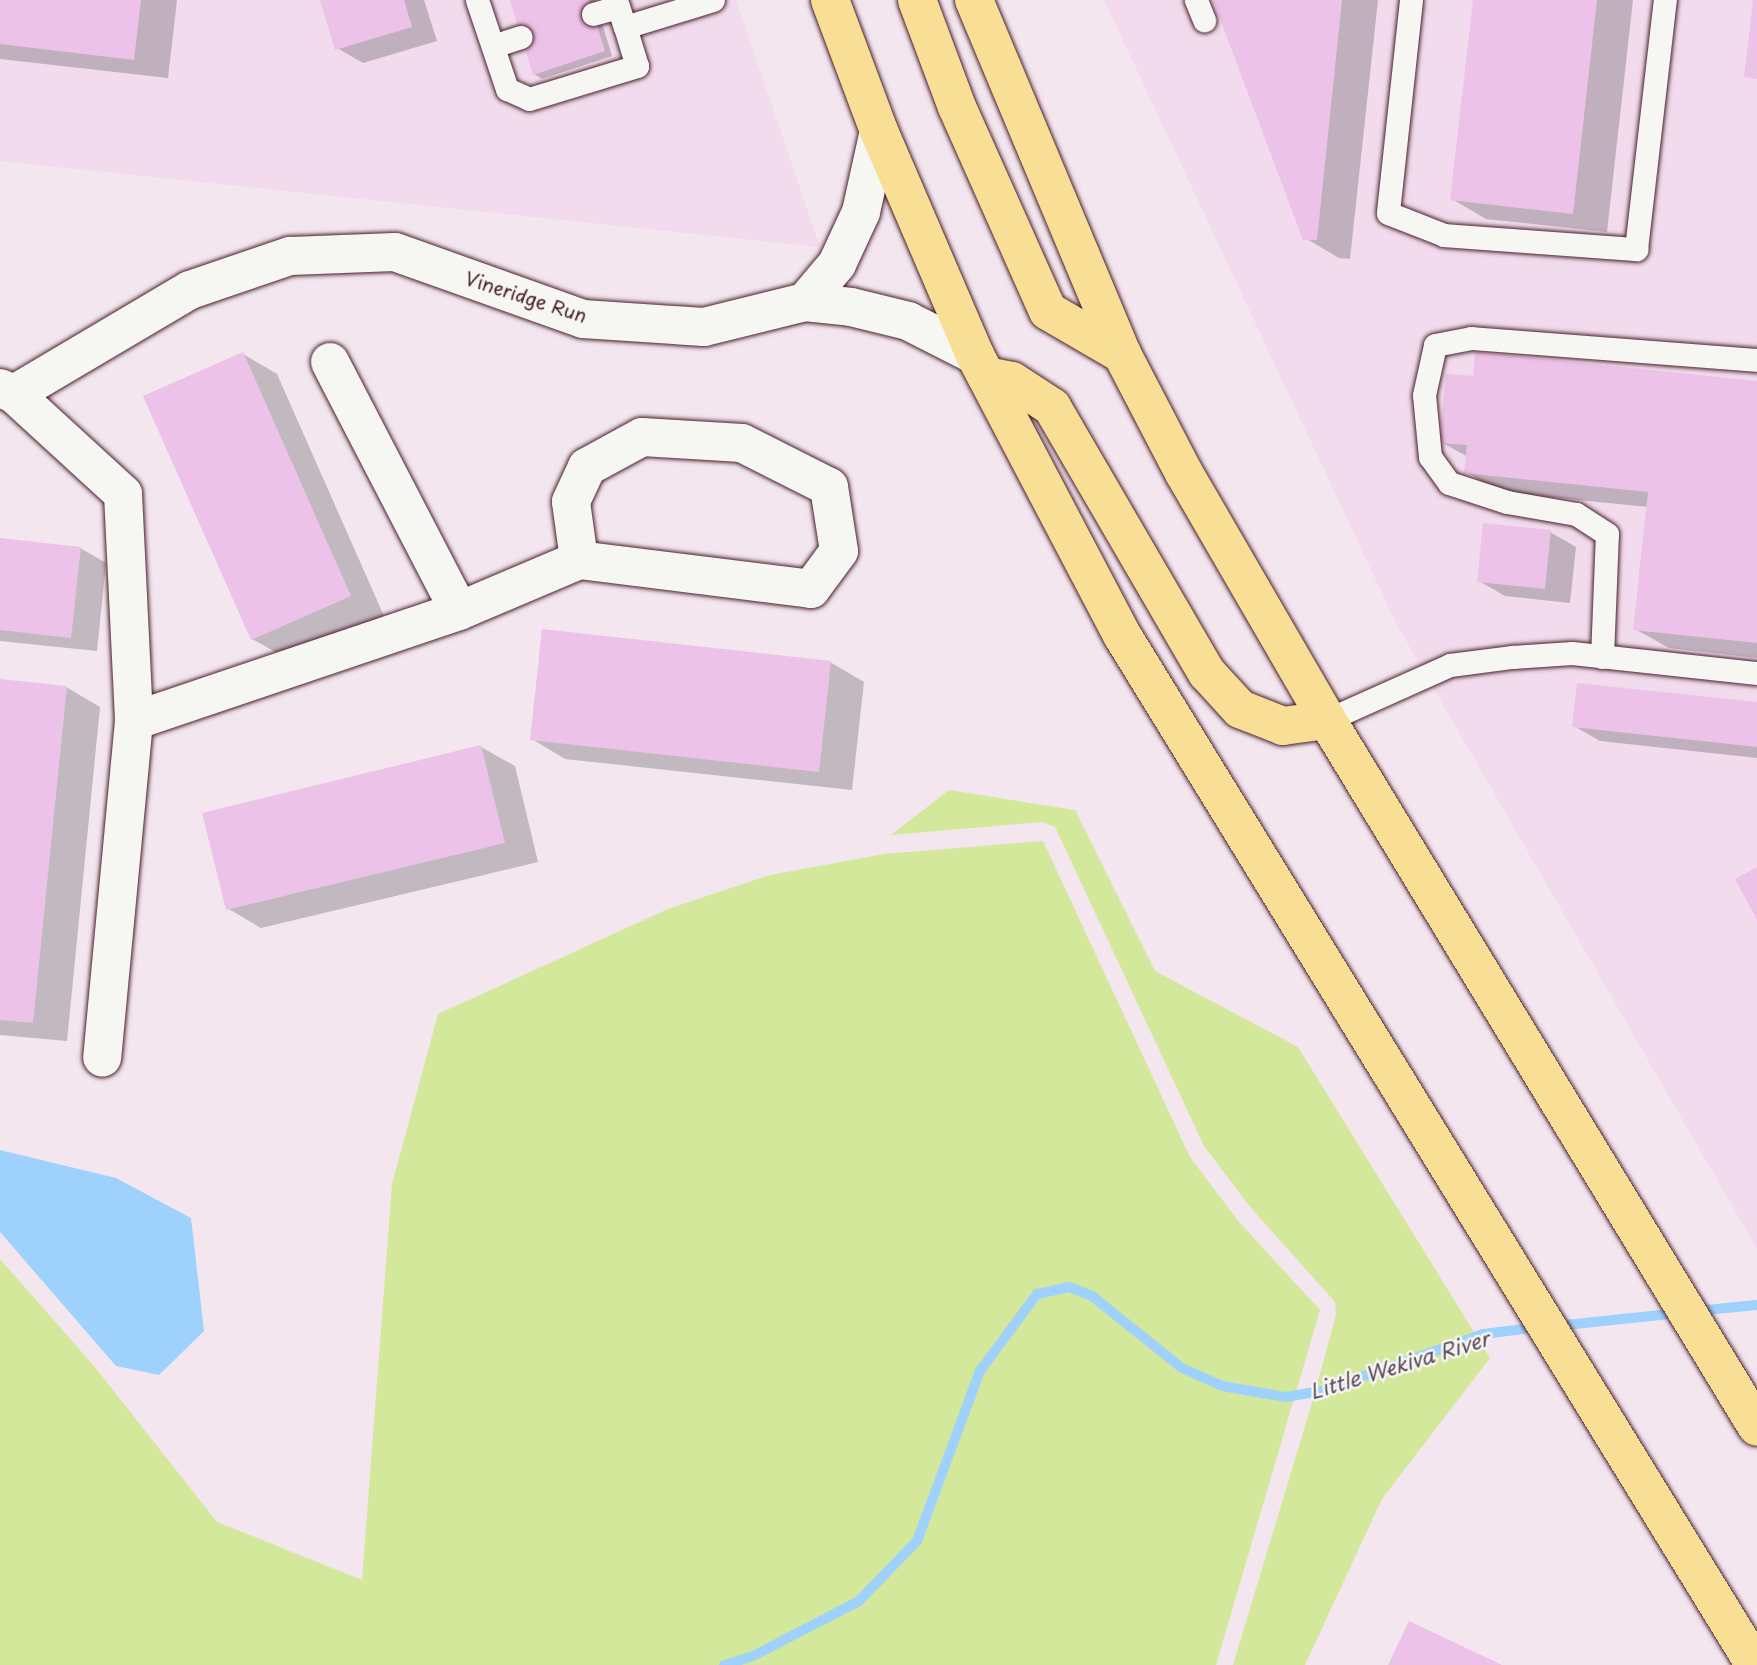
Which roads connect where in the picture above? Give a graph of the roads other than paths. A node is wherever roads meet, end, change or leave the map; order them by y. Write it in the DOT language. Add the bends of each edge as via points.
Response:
graph roads {
  1 [pos="477,0"];
  2 [pos="713,0"];
  3 [pos="830,0"];
  4 [pos="917,0"];
  5 [pos="974,0"];
  6 [pos="1411,0"];
  7 [pos="1665,0"];
  8 [pos="620,11"];
  9 [pos="593,14"];
  10 [pos="521,37"];
  11 [pos="493,46"];
  12 [pos="879,131"];
  13 [pos="805,302"];
  14 [pos="1122,354"];
  15 [pos="1757,360"];
  16 [pos="330,362"];
  17 [pos="981,366"];
  18 [pos="7,391"];
  19 [pos="579,560"];
  20 [pos="459,611"];
  21 [pos="1602,657"];
  22 [pos="1757,673"];
  23 [pos="1327,720"];
  24 [pos="134,721"];
  25 [pos="102,1057"];
  26 [pos="1751,1417"];
  27 [pos="1755,1665"];
  1 -- 11 [label="lane"];
  2 -- 8 [label="lane"];
  3 -- 12 [label="main road"];
  4 -- 14 [label="main road" via="957,107 1048,311"];
  5 -- 14 [label="main road"];
  6 -- 7 [label="lane" via="1388,213 1444,235 1636,249"];
  8 -- 9 [label="lane"];
  8 -- 11 [label="lane" via="637,66 529,100 507,89"];
  10 -- 11 [label="lane"];
  12 -- 13 [label="street" via="862,212 836,264"];
  12 -- 17 [label="main road"];
  13 -- 17 [label="street, Vineridge Run" via="908,321"];
  13 -- 18 [label="street, Vineridge Run" via="704,327 583,319 395,253 290,256 190,290"];
  14 -- 23 [label="main road" via="1184,473"];
  15 -- 21 [label="lane" via="1471,338 1435,345 1424,395 1430,457 1450,483 1507,502 1576,514 1608,534"];
  16 -- 20 [label="street"];
  17 -- 23 [label="main road" via="1052,407 1207,673 1240,709 1283,726"];
  17 -- 27 [label="main road" via="1122,635"];
  18 -- 24 [label="street" via="123,494"];
  19 -- 19 [label="street" via="811,589 839,551 829,487 742,443 642,437 587,467 571,502"];
  19 -- 20 [label="street"];
  20 -- 24 [label="street"];
  21 -- 22 [label="lane"];
  21 -- 23 [label="lane" via="1560,654 1450,665"];
  23 -- 26 [label="main road"];
  24 -- 25 [label="street"];
}
